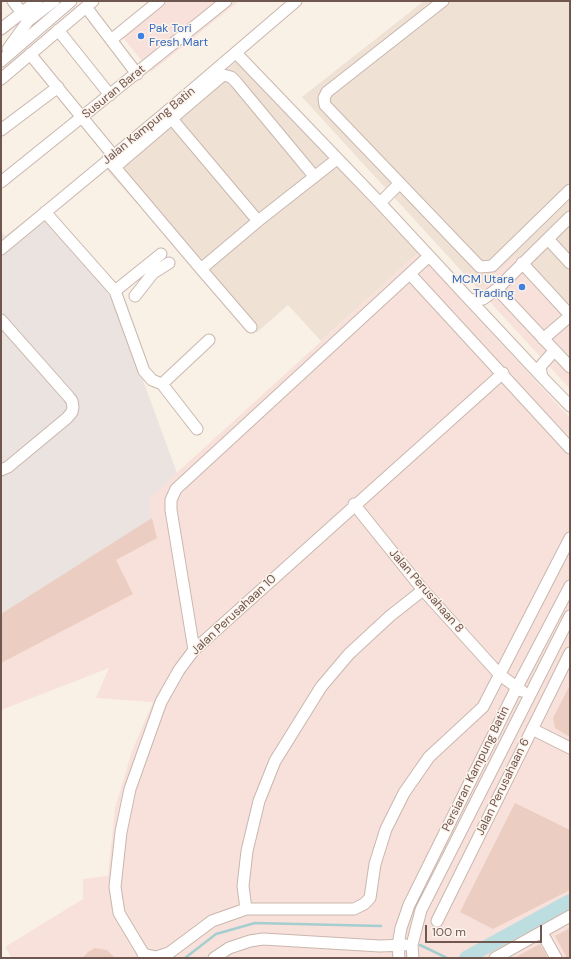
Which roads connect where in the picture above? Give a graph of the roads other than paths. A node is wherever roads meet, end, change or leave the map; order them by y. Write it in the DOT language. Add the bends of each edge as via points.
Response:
graph roads {
  1 [pos="13,1"];
  2 [pos="37,1"];
  3 [pos="54,1"];
  4 [pos="71,1"];
  5 [pos="159,1"];
  6 [pos="226,1"];
  7 [pos="296,1"];
  8 [pos="443,1"];
  9 [pos="90,4"];
  10 [pos="25,17"];
  11 [pos="1,29"];
  12 [pos="58,30"];
  13 [pos="111,40"];
  14 [pos="236,53"];
  15 [pos="30,54"];
  16 [pos="1,60"];
  17 [pos="137,74"];
  18 [pos="1,79"];
  19 [pos="58,87"];
  20 [pos="110,95"];
  21 [pos="168,117"];
  22 [pos="82,118"];
  23 [pos="1,130"];
  24 [pos="337,159"];
  25 [pos="112,160"];
  26 [pos="314,176"];
  27 [pos="1,182"];
  28 [pos="399,184"];
  29 [pos="570,190"];
  30 [pos="380,203"];
  31 [pos="45,212"];
  32 [pos="570,217"];
  33 [pos="258,221"];
  34 [pos="548,239"];
  35 [pos="1,249"];
  36 [pos="161,254"];
  37 [pos="428,257"];
  38 [pos="169,263"];
  39 [pos="522,263"];
  40 [pos="570,263"];
  41 [pos="151,269"];
  42 [pos="201,269"];
  43 [pos="410,274"];
  44 [pos="496,289"];
  45 [pos="115,291"];
  46 [pos="135,296"];
  47 [pos="470,300"];
  48 [pos="570,315"];
  49 [pos="1,320"];
  50 [pos="251,327"];
  51 [pos="543,339"];
  52 [pos="208,340"];
  53 [pos="554,351"];
  54 [pos="570,367"];
  55 [pos="503,373"];
  56 [pos="542,376"];
  57 [pos="162,384"];
  58 [pos="570,406"];
  59 [pos="197,429"];
  60 [pos="570,448"];
  61 [pos="1,470"];
  62 [pos="354,504"];
  63 [pos="570,538"];
  64 [pos="570,586"];
  65 [pos="423,590"];
  66 [pos="570,616"];
  67 [pos="194,650"];
  68 [pos="570,653"];
  69 [pos="500,675"];
  70 [pos="516,689"];
  71 [pos="529,695"];
  72 [pos="532,729"];
  73 [pos="570,748"];
  74 [pos="246,909"];
  75 [pos="570,916"];
  76 [pos="437,921"];
  77 [pos="542,933"];
  78 [pos="398,944"];
  79 [pos="412,945"];
  80 [pos="144,956"];
  81 [pos="214,958"];
  82 [pos="398,958"];
  83 [pos="413,958"];
  84 [pos="495,958"];
  85 [pos="556,958"];
  1 -- 10 [label="street"];
  2 -- 10 [label="street"];
  3 -- 10 [label="street"];
  4 -- 16 [label="street"];
  5 -- 13 [label="street"];
  6 -- 17 [label="street, Susuran Barat"];
  7 -- 14 [label="street, Jalan Kampung Batin"];
  8 -- 28 [label="street" via="327,92 324,98 325,105"];
  9 -- 12 [label="street"];
  9 -- 13 [label="street"];
  10 -- 11 [label="street"];
  10 -- 16 [label="street"];
  12 -- 15 [label="street"];
  12 -- 20 [label="street"];
  13 -- 17 [label="street"];
  14 -- 21 [label="street, Jalan Kampung Batin"];
  14 -- 24 [label="street"];
  15 -- 18 [label="street"];
  15 -- 19 [label="street"];
  17 -- 20 [label="street, Susuran Barat"];
  19 -- 22 [label="street"];
  19 -- 23 [label="street"];
  20 -- 22 [label="street, Susuran Barat"];
  21 -- 25 [label="street, Jalan Kampung Batin"];
  21 -- 26 [label="street" via="223,75 231,77"];
  21 -- 33 [label="street"];
  22 -- 25 [label="street"];
  22 -- 27 [label="street, Susuran Barat"];
  24 -- 26 [label="street"];
  24 -- 30 [label="street"];
  25 -- 31 [label="street, Jalan Kampung Batin"];
  25 -- 42 [label="street"];
  26 -- 33 [label="street"];
  28 -- 29 [label="street" via="480,268 492,266"];
  28 -- 30 [label="street"];
  30 -- 37 [label="street"];
  31 -- 35 [label="street, Jalan Kampung Batin"];
  31 -- 45 [label="street"];
  32 -- 34 [label="street"];
  33 -- 42 [label="street"];
  34 -- 39 [label="street"];
  34 -- 40 [label="street"];
  36 -- 41 [label="street"];
  37 -- 43 [label="street"];
  37 -- 47 [label="street"];
  38 -- 41 [label="street"];
  39 -- 44 [label="street"];
  39 -- 48 [label="street"];
  41 -- 45 [label="street"];
  41 -- 46 [label="street"];
  42 -- 50 [label="street"];
  43 -- 55 [label="street"];
  43 -- 67 [label="street" via="176,489 171,500 171,510"];
  44 -- 47 [label="street" via="483,299"];
  44 -- 51 [label="street"];
  45 -- 57 [label="street" via="144,371 152,380"];
  47 -- 56 [label="street"];
  48 -- 51 [label="street"];
  49 -- 61 [label="street" via="72,401 73,407 67,418 8,468"];
  51 -- 53 [label="street"];
  52 -- 57 [label="street"];
  53 -- 54 [label="street"];
  53 -- 56 [label="street" via="540,367"];
  55 -- 60 [label="street"];
  55 -- 62 [label="street, Jalan Perusahaan 10"];
  56 -- 58 [label="street"];
  57 -- 59 [label="street"];
  62 -- 65 [label="street, Jalan Perusahaan 8"];
  62 -- 67 [label="street, Jalan Perusahaan 10"];
  63 -- 69 [label="street"];
  64 -- 70 [label="street, Persiaran Kampung Batin"];
  65 -- 69 [label="street, Jalan Perusahaan 8"];
  65 -- 74 [label="street" via="349,654 321,687 275,761 259,801 247,851 243,886"];
  66 -- 71 [label="street, Persiaran Kampung Batin"];
  67 -- 80 [label="street, Jalan Perusahaan 10" via="161,702 130,789 121,832 116,900 119,913"];
  68 -- 72 [label="street, Jalan Perusahaan 6"];
  69 -- 70 [label="street, Jalan Perusahaan 8"];
  69 -- 74 [label="street" via="483,707 429,756 404,793 386,829 375,864 370,898 364,904 354,909"];
  70 -- 71 [label="street, Jalan Perusahaan 8"];
  70 -- 78 [label="street, Persiaran Kampung Batin" via="408,905"];
  71 -- 79 [label="street, Persiaran Kampung Batin" via="421,910"];
  72 -- 73 [label="street"];
  72 -- 76 [label="street, Jalan Perusahaan 6"];
  74 -- 80 [label="street" via="212,921 169,954"];
  75 -- 77 [label="street"];
  77 -- 84 [label="street"];
  77 -- 85 [label="street"];
  78 -- 79 [label="street"];
  78 -- 81 [label="street" via="380,946 263,939 229,948"];
  78 -- 82 [label="street, Persiaran Kampung Batin"];
  79 -- 83 [label="street, Persiaran Kampung Batin"];
}
